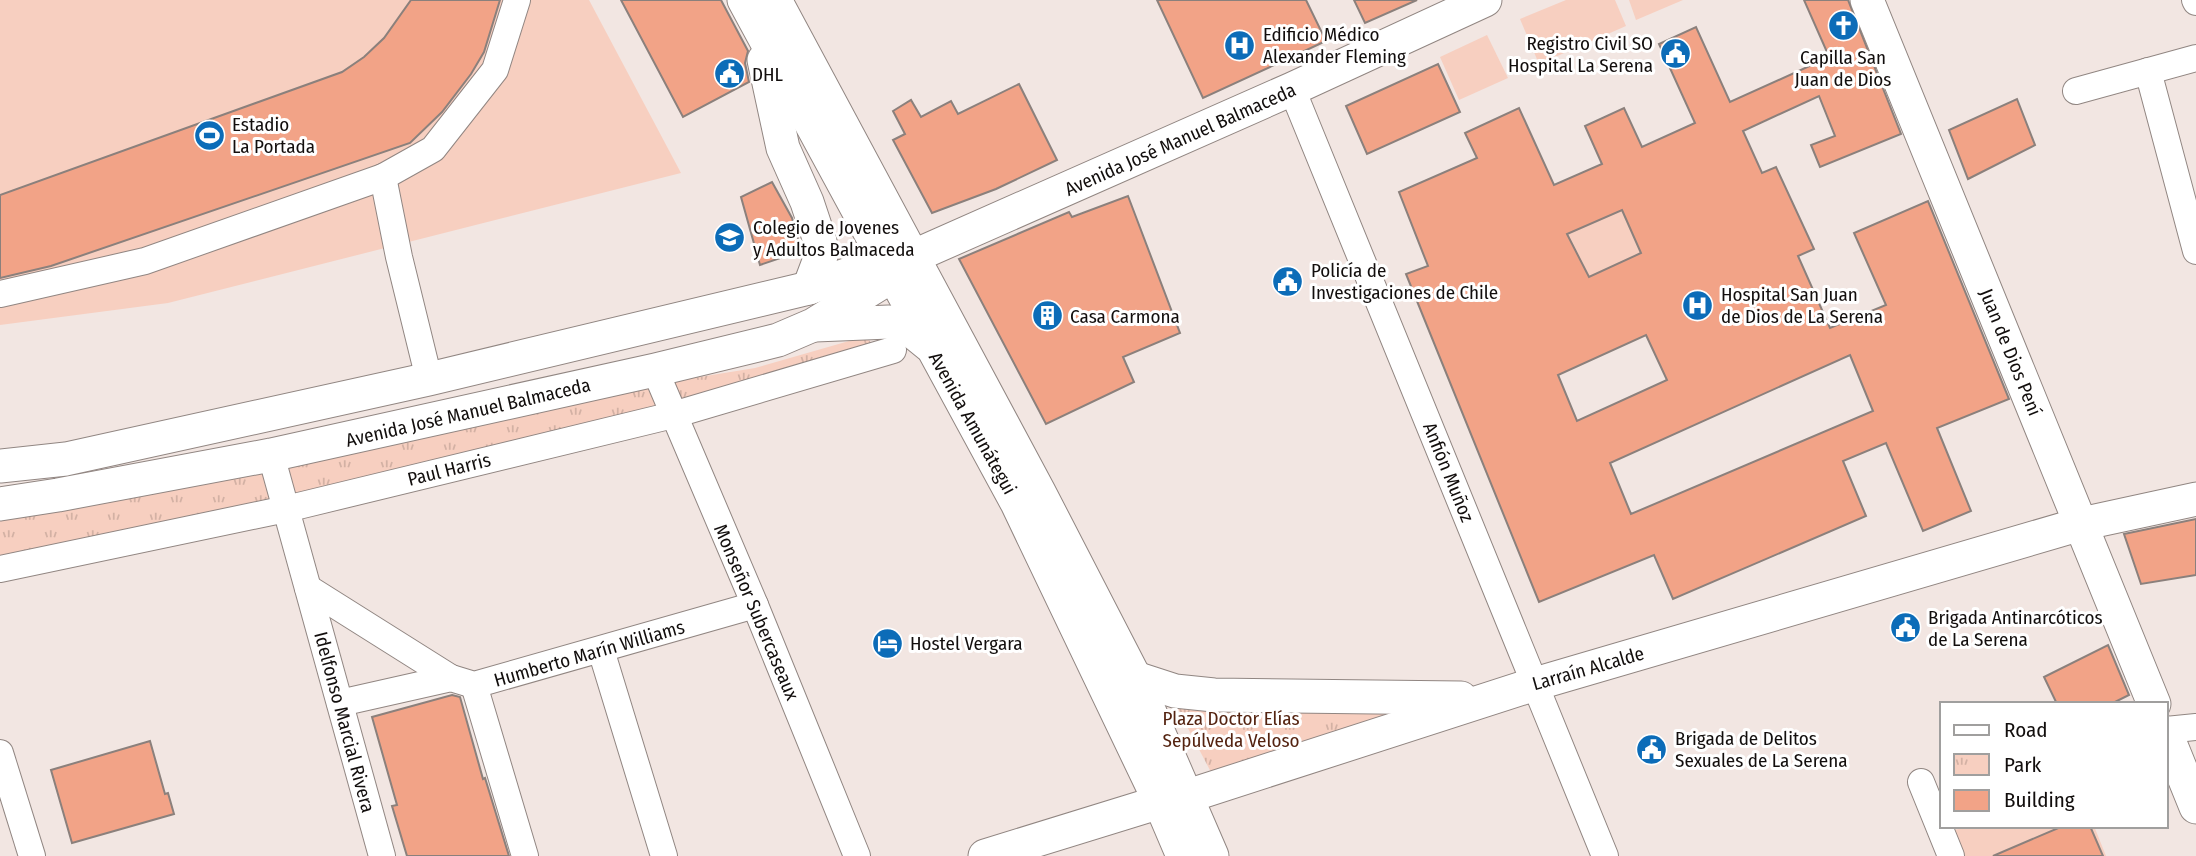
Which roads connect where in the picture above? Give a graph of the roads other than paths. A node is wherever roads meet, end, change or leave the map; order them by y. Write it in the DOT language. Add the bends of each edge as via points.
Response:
graph roads {
  1 [pos="517,0"];
  2 [pos="1485,0"];
  3 [pos="1867,0"];
  4 [pos="758,7"];
  5 [pos="2196,58"];
  6 [pos="2148,71"];
  7 [pos="1292,89"];
  8 [pos="2077,91"];
  9 [pos="383,177"];
  10 [pos="2196,251"];
  11 [pos="897,265"];
  12 [pos="809,288"];
  13 [pos="0,293"];
  14 [pos="813,325"];
  15 [pos="930,346"];
  16 [pos="893,350"];
  17 [pos="655,370"];
  18 [pos="429,380"];
  19 [pos="673,415"];
  20 [pos="271,455"];
  21 [pos="0,467"];
  22 [pos="2196,499"];
  23 [pos="0,504"];
  24 [pos="286,509"];
  25 [pos="2081,524"];
  26 [pos="0,569"];
  27 [pos="308,588"];
  28 [pos="755,605"];
  29 [pos="601,650"];
  30 [pos="1135,678"];
  31 [pos="463,681"];
  32 [pos="1535,684"];
  33 [pos="1488,698"];
  34 [pos="2153,702"];
  35 [pos="340,703"];
  36 [pos="2196,727"];
  37 [pos="2168,732"];
  38 [pos="2168,737"];
  39 [pos="0,754"];
  40 [pos="1921,782"];
  41 [pos="1174,799"];
  42 [pos="2196,807"];
  43 [pos="32,856"];
  44 [pos="382,856"];
  45 [pos="525,856"];
  46 [pos="664,856"];
  47 [pos="857,856"];
  48 [pos="985,856"];
  49 [pos="1183,856"];
  50 [pos="1212,856"];
  51 [pos="1605,856"];
  52 [pos="1951,856"];
  1 -- 9 [label="street" via="495,70 433,149"];
  2 -- 7 [label="main road, Avenida José Manuel Balmaceda"];
  3 -- 25 [label="main road, Juan de Dios Pení"];
  4 -- 11 [label="main road, Avenida Amunátegui"];
  4 -- 12 [label="main road" via="783,148 820,241 821,256"];
  5 -- 6 [label="street"];
  6 -- 8 [label="street"];
  6 -- 10 [label="street"];
  7 -- 11 [label="main road, Avenida José Manuel Balmaceda"];
  7 -- 32 [label="street, Anfión Muñoz"];
  9 -- 13 [label="street" via="145,261"];
  9 -- 18 [label="street"];
  11 -- 12 [label="main road, Avenida José Manuel Balmaceda"];
  11 -- 14 [label="main road, Avenida José Manuel Balmaceda"];
  11 -- 15 [label="main road, Avenida Amunátegui"];
  11 -- 30 [label="main road, Avenida Amunátegui" via="1039,492"];
  12 -- 18 [label="main road, Avenida José Manuel Balmaceda"];
  14 -- 15 [label="main road" via="889,322"];
  14 -- 17 [label="main road, Avenida José Manuel Balmaceda" via="778,340"];
  15 -- 41 [label="main road, Avenida Amunátegui"];
  16 -- 19 [label="street, Paul Harris"];
  17 -- 19 [label="street, Monseñor Subercaseaux"];
  17 -- 20 [label="main road, Avenida José Manuel Balmaceda"];
  18 -- 21 [label="main road, Avenida José Manuel Balmaceda" via="66,459"];
  19 -- 24 [label="street, Paul Harris"];
  19 -- 28 [label="street, Monseñor Subercaseaux"];
  20 -- 23 [label="main road, Avenida José Manuel Balmaceda"];
  20 -- 24 [label="street, Idelfonso Marcial Rivera"];
  22 -- 25 [label="main road, Larraín Alcalde"];
  24 -- 26 [label="street, Paul Harris"];
  24 -- 27 [label="street, Idelfonso Marcial Rivera"];
  25 -- 32 [label="main road, Larraín Alcalde"];
  25 -- 34 [label="main road, Juan de Dios Pení"];
  27 -- 31 [label="street, Idelfonso Marcial Rivera"];
  27 -- 35 [label="street, Idelfonso Marcial Rivera"];
  28 -- 29 [label="street, Humberto Marín Williams"];
  28 -- 47 [label="street, Monseñor Subercaseaux"];
  29 -- 31 [label="street, Humberto Marín Williams"];
  29 -- 46 [label="street"];
  30 -- 33 [label="main road" via="1175,691 1214,695"];
  30 -- 41 [label="main road, Avenida Amunátegui"];
  31 -- 35 [label="street, Humberto Marín Williams"];
  31 -- 45 [label="street"];
  32 -- 33 [label="main road, Larraín Alcalde"];
  32 -- 51 [label="street, Anfión Muñoz"];
  33 -- 41 [label="main road, Larraín Alcalde"];
  35 -- 44 [label="street, Idelfonso Marcial Rivera"];
  36 -- 37 [label="street"];
  38 -- 42 [label="main road"];
  39 -- 43 [label="street"];
  40 -- 52 [label="street"];
  41 -- 48 [label="main road, Larraín Alcalde"];
  41 -- 49 [label="main road, Avenida Amunátegui"];
  41 -- 50 [label="main road, Avenida Amunátegui"];
}
